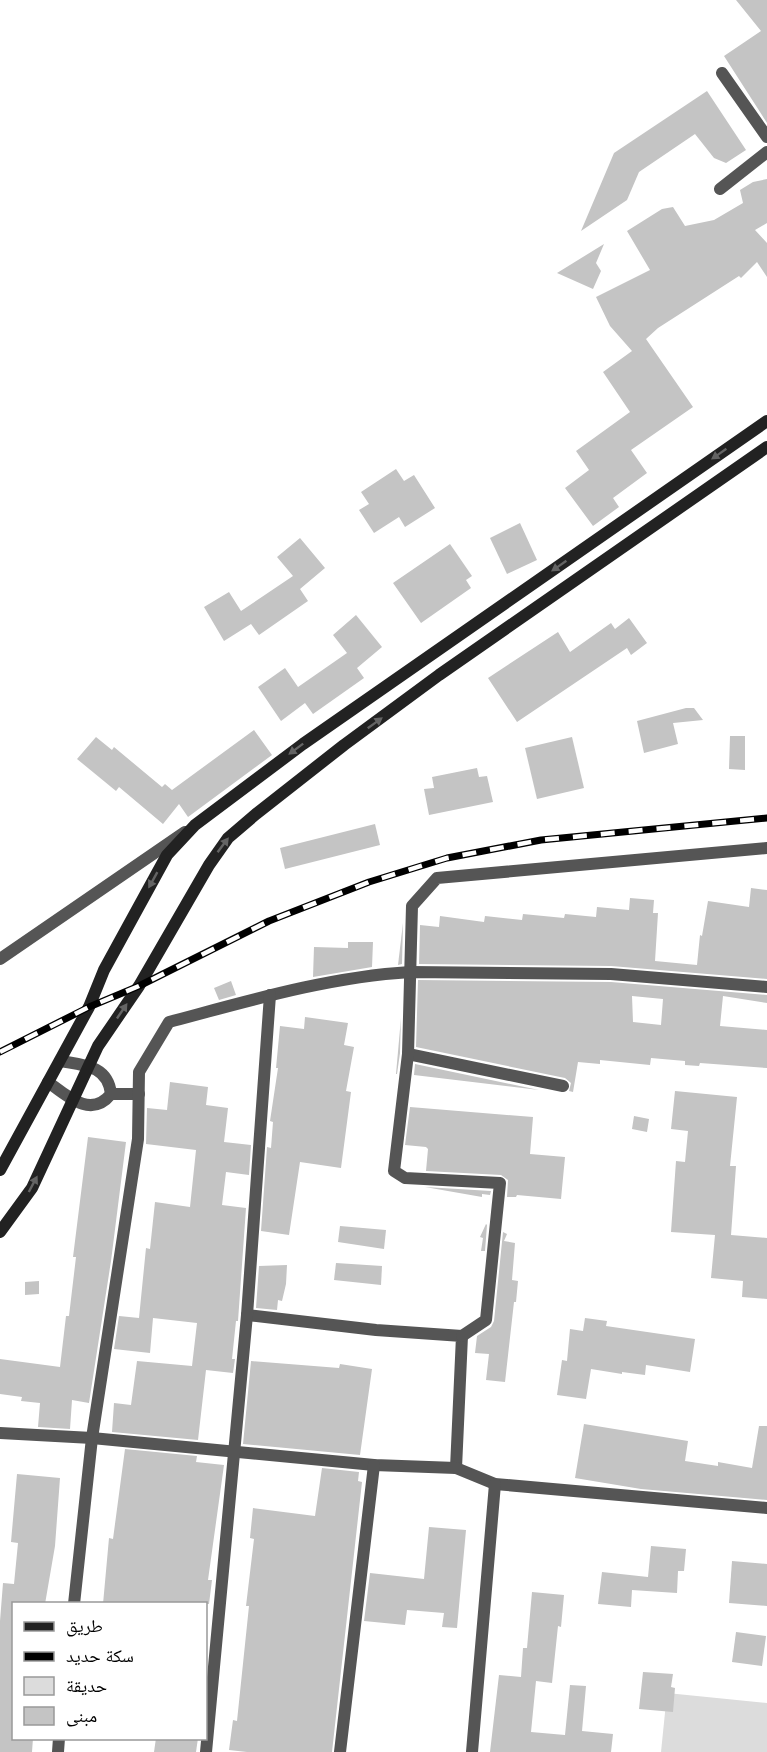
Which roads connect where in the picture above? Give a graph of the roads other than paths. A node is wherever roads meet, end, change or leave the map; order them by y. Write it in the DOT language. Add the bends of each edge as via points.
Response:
graph roads {
  1 [pos="722,73"];
  2 [pos="767,137"];
  3 [pos="767,152"];
  4 [pos="720,189"];
  5 [pos="767,421"];
  6 [pos="767,447"];
  7 [pos="195,825"];
  8 [pos="767,848"];
  9 [pos="0,959"];
  10 [pos="410,972"];
  11 [pos="767,987"];
  12 [pos="270,995"];
  13 [pos="408,1054"];
  14 [pos="60,1061"];
  15 [pos="89,1066"];
  16 [pos="48,1082"];
  17 [pos="563,1086"];
  18 [pos="111,1094"];
  19 [pos="139,1094"];
  20 [pos="73,1100"];
  21 [pos="0,1170"];
  22 [pos="0,1232"];
  23 [pos="247,1316"];
  24 [pos="462,1336"];
  25 [pos="0,1433"];
  26 [pos="92,1438"];
  27 [pos="235,1453"];
  28 [pos="374,1466"];
  29 [pos="456,1468"];
  30 [pos="495,1485"];
  31 [pos="767,1508"];
  32 [pos="74,1602"];
  33 [pos="206,1752"];
  34 [pos="340,1752"];
  35 [pos="472,1752"];
  1 -- 2 [label="street"];
  3 -- 4 [label="street"];
  5 -- 7 [label="main road, one-way" via="303,744"];
  15 -- 6 [label="main road, one-way" via="228,838 439,675"];
  7 -- 9 [label="street"];
  7 -- 14 [label="main road, one-way" via="167,855"];
  8 -- 10 [label="street" via="437,878 412,906"];
  10 -- 11 [label="street" via="611,974"];
  10 -- 12 [label="street" via="312,985"];
  10 -- 13 [label="street"];
  12 -- 19 [label="street" via="169,1022 139,1072"];
  12 -- 23 [label="street"];
  13 -- 17 [label="street"];
  13 -- 24 [label="street" via="394,1171 405,1178 500,1183 486,1320"];
  14 -- 15 [label="street"];
  14 -- 16 [label="main road"];
  15 -- 18 [label="street" via="110,1081"];
  15 -- 20 [label="main road"];
  16 -- 20 [label="street"];
  16 -- 21 [label="main road"];
  18 -- 19 [label="street"];
  18 -- 20 [label="street" via="104,1102 89,1106"];
  19 -- 26 [label="street" via="138,1139"];
  22 -- 20 [label="main road, one-way" via="32,1188"];
  23 -- 24 [label="street"];
  23 -- 27 [label="street"];
  24 -- 29 [label="street"];
  25 -- 26 [label="street"];
  26 -- 27 [label="street"];
  26 -- 32 [label="street"];
  27 -- 28 [label="street"];
  27 -- 33 [label="street"];
  28 -- 29 [label="street"];
  28 -- 34 [label="street"];
  29 -- 30 [label="street"];
  30 -- 31 [label="street"];
  30 -- 35 [label="street"];
}
